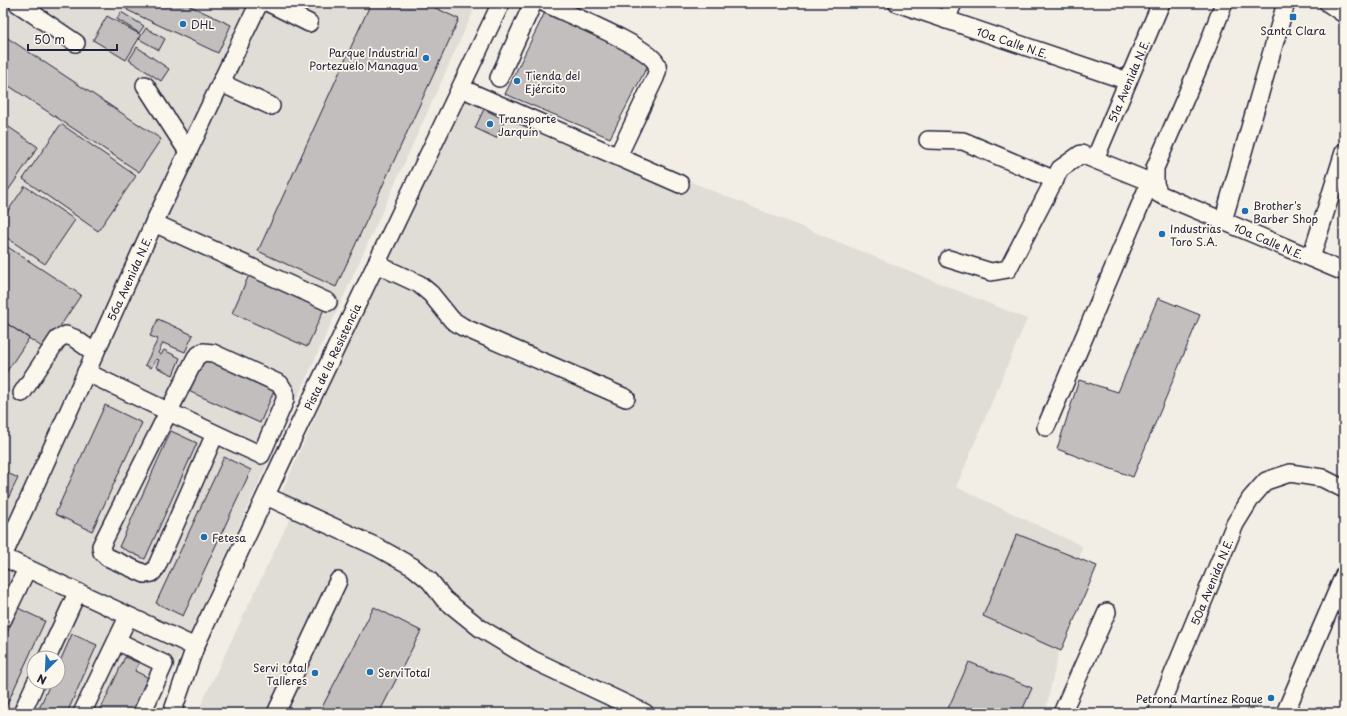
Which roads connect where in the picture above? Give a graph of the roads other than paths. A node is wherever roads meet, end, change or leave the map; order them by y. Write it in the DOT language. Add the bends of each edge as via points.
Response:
graph roads {
  1 [pos="17,3"];
  2 [pos="259,3"];
  3 [pos="269,3"];
  4 [pos="501,3"];
  5 [pos="533,3"];
  6 [pos="545,3"];
  7 [pos="897,3"];
  8 [pos="953,3"];
  9 [pos="1161,3"];
  10 [pos="1224,3"];
  11 [pos="1286,3"];
  12 [pos="1328,3"];
  13 [pos="1344,14"];
  14 [pos="946,20"];
  15 [pos="309,23"];
  16 [pos="76,43"];
  17 [pos="499,78"];
  18 [pos="1128,82"];
  19 [pos="221,83"];
  20 [pos="145,85"];
  21 [pos="461,88"];
  22 [pos="270,106"];
  23 [pos="928,140"];
  24 [pos="188,152"];
  25 [pos="618,156"];
  26 [pos="1095,159"];
  27 [pos="1343,160"];
  28 [pos="1055,180"];
  29 [pos="1153,183"];
  30 [pos="680,184"];
  31 [pos="1223,221"];
  32 [pos="154,223"];
  33 [pos="1311,258"];
  34 [pos="950,259"];
  35 [pos="376,264"];
  36 [pos="1344,272"];
  37 [pos="328,302"];
  38 [pos="95,353"];
  39 [pos="86,372"];
  40 [pos="22,393"];
  41 [pos="626,398"];
  42 [pos="168,412"];
  43 [pos="1046,426"];
  44 [pos="215,434"];
  45 [pos="1344,489"];
  46 [pos="266,496"];
  47 [pos="3,556"];
  48 [pos="27,569"];
  49 [pos="1344,575"];
  50 [pos="338,581"];
  51 [pos="78,593"];
  52 [pos="1107,612"];
  53 [pos="128,616"];
  54 [pos="3,619"];
  55 [pos="117,641"];
  56 [pos="194,647"];
  57 [pos="51,650"];
  58 [pos="32,690"];
  59 [pos="22,713"];
  60 [pos="82,713"];
  61 [pos="142,713"];
  62 [pos="172,713"];
  63 [pos="276,713"];
  64 [pos="645,713"];
  65 [pos="1062,713"];
  66 [pos="1157,713"];
  67 [pos="1285,713"];
  1 -- 16 [label="street"];
  2 -- 19 [label="street, 56a Avenida N.E."];
  3 -- 15 [label="street"];
  4 -- 21 [label="street, Pista de la Resistencia"];
  5 -- 17 [label="street"];
  6 -- 25 [label="street" via="633,44 656,64 658,70 655,78"];
  7 -- 14 [label="street, 10a Calle N.E."];
  8 -- 14 [label="street"];
  9 -- 18 [label="street, 51a Avenida N.E."];
  10 -- 29 [label="street" via="1155,168"];
  11 -- 31 [label="street"];
  12 -- 13 [label="street"];
  14 -- 18 [label="street, 10a Calle N.E."];
  18 -- 26 [label="street, 51a Avenida N.E."];
  19 -- 22 [label="street"];
  19 -- 24 [label="street, 56a Avenida N.E."];
  20 -- 24 [label="street"];
  21 -- 25 [label="street"];
  21 -- 35 [label="street, Pista de la Resistencia"];
  23 -- 28 [label="street" via="963,141"];
  24 -- 32 [label="street, 56a Avenida N.E."];
  25 -- 30 [label="street"];
  26 -- 28 [label="street" via="1081,154 1060,169"];
  26 -- 29 [label="street"];
  27 -- 33 [label="street"];
  28 -- 34 [label="street" via="1008,269 991,272"];
  29 -- 31 [label="street, 10a Calle N.E." via="1160,194"];
  29 -- 43 [label="street"];
  31 -- 33 [label="street, 10a Calle N.E."];
  32 -- 37 [label="street"];
  32 -- 38 [label="street, 56a Avenida N.E."];
  33 -- 36 [label="street, 10a Calle N.E."];
  35 -- 41 [label="street" via="420,284 452,320 463,327"];
  35 -- 46 [label="street, Pista de la Resistencia"];
  38 -- 39 [label="street, 56a Avenida N.E."];
  38 -- 40 [label="street" via="74,338 66,335 58,338"];
  39 -- 42 [label="street"];
  39 -- 47 [label="street, 56a Avenida N.E."];
  42 -- 44 [label="street"];
  42 -- 44 [label="street" via="196,357 203,352 213,353 280,384 285,392 285,400 261,455"];
  42 -- 44 [label="street" via="101,546 107,557 145,574 152,573"];
  45 -- 66 [label="street, 50a Avenida N.E." via="1322,478 1290,473 1266,481 1250,498 1235,524"];
  46 -- 56 [label="street, Pista de la Resistencia"];
  46 -- 64 [label="street" via="413,567 430,581 444,599 480,628 533,660"];
  47 -- 48 [label="street"];
  48 -- 51 [label="street"];
  48 -- 54 [label="street"];
  49 -- 67 [label="street"];
  50 -- 63 [label="street"];
  51 -- 53 [label="street"];
  51 -- 57 [label="street"];
  52 -- 65 [label="street"];
  53 -- 55 [label="street"];
  53 -- 56 [label="street"];
  55 -- 60 [label="street"];
  55 -- 61 [label="street" via="164,664"];
  56 -- 62 [label="street, Pista de la Resistencia"];
  58 -- 59 [label="street"];
}
